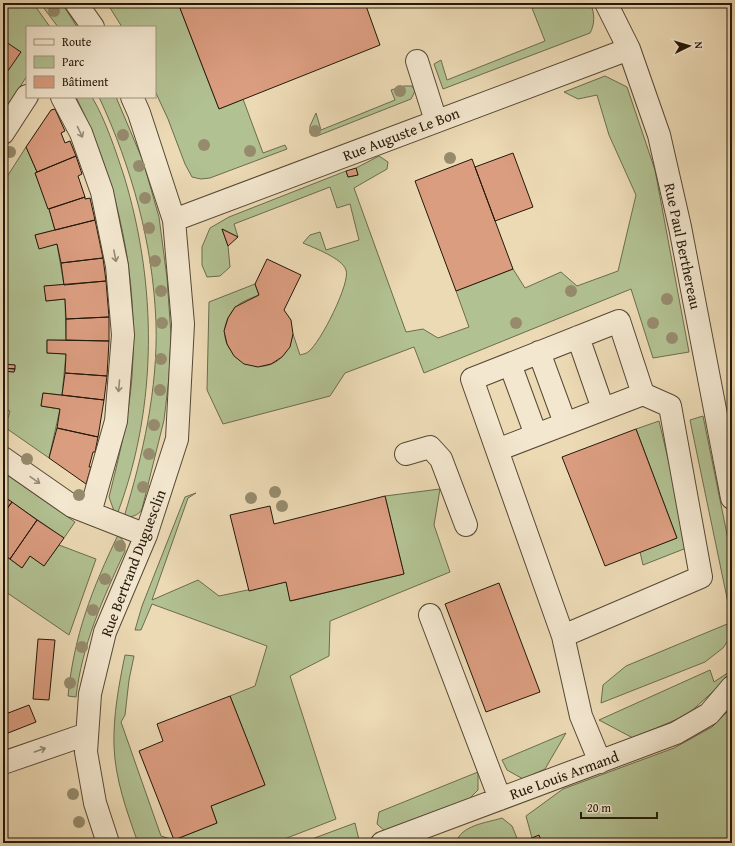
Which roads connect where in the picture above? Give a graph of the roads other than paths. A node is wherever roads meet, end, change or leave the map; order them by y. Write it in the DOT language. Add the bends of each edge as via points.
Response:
graph roads {
  1 [pos="76,3"];
  2 [pos="606,3"];
  3 [pos="92,26"];
  4 [pos="628,49"];
  5 [pos="417,61"];
  6 [pos="26,98"];
  7 [pos="63,98"];
  8 [pos="132,98"];
  9 [pos="436,121"];
  10 [pos="3,133"];
  11 [pos="174,220"];
  12 [pos="578,337"];
  13 [pos="539,352"];
  14 [pos="510,364"];
  15 [pos="643,394"];
  16 [pos="603,409"];
  17 [pos="565,423"];
  18 [pos="536,435"];
  19 [pos="497,450"];
  20 [pos="406,454"];
  21 [pos="3,458"];
  22 [pos="732,498"];
  23 [pos="90,513"];
  24 [pos="466,525"];
  25 [pos="146,535"];
  26 [pos="430,615"];
  27 [pos="563,636"];
  28 [pos="732,687"];
  29 [pos="87,734"];
  30 [pos="600,762"];
  31 [pos="3,763"];
  32 [pos="500,799"];
  33 [pos="108,843"];
  34 [pos="382,843"];
  1 -- 3 [label="street"];
  2 -- 4 [label="street, Rue Paul Berthereau"];
  4 -- 9 [label="street, Rue Auguste Le Bon"];
  4 -- 22 [label="street, Rue Paul Berthereau" via="659,135 680,227"];
  5 -- 9 [label="street"];
  6 -- 10 [label="street"];
  7 -- 23 [label="street, one-way" via="81,133 102,192 117,266 123,335 116,421"];
  8 -- 11 [label="street, Rue Bertrand Duguesclin"];
  9 -- 11 [label="street, Rue Auguste Le Bon"];
  11 -- 25 [label="street, Rue Bertrand Duguesclin" via="183,324 177,439"];
  12 -- 13 [label="street"];
  12 -- 15 [label="street" via="619,321"];
  12 -- 16 [label="street"];
  13 -- 14 [label="street"];
  13 -- 17 [label="street"];
  14 -- 18 [label="street"];
  14 -- 19 [label="street" via="472,379"];
  15 -- 16 [label="street"];
  15 -- 27 [label="street" via="670,406 701,578"];
  16 -- 17 [label="street"];
  17 -- 18 [label="street"];
  18 -- 19 [label="street"];
  19 -- 27 [label="street"];
  20 -- 24 [label="street" via="430,447 441,459"];
  21 -- 23 [label="street, one-way" via="72,506"];
  23 -- 25 [label="street"];
  25 -- 29 [label="street, Rue Bertrand Duguesclin" via="105,632 90,694"];
  26 -- 32 [label="street"];
  27 -- 30 [label="street" via="581,716"];
  28 -- 30 [label="street, Rue Louis Armand" via="709,714 676,733"];
  31 -- 29 [label="street, one-way"];
  29 -- 33 [label="street, Rue Bertrand Duguesclin" via="86,752 95,803"];
  30 -- 32 [label="street, Rue Louis Armand"];
  32 -- 34 [label="street, Rue Louis Armand"];
}
